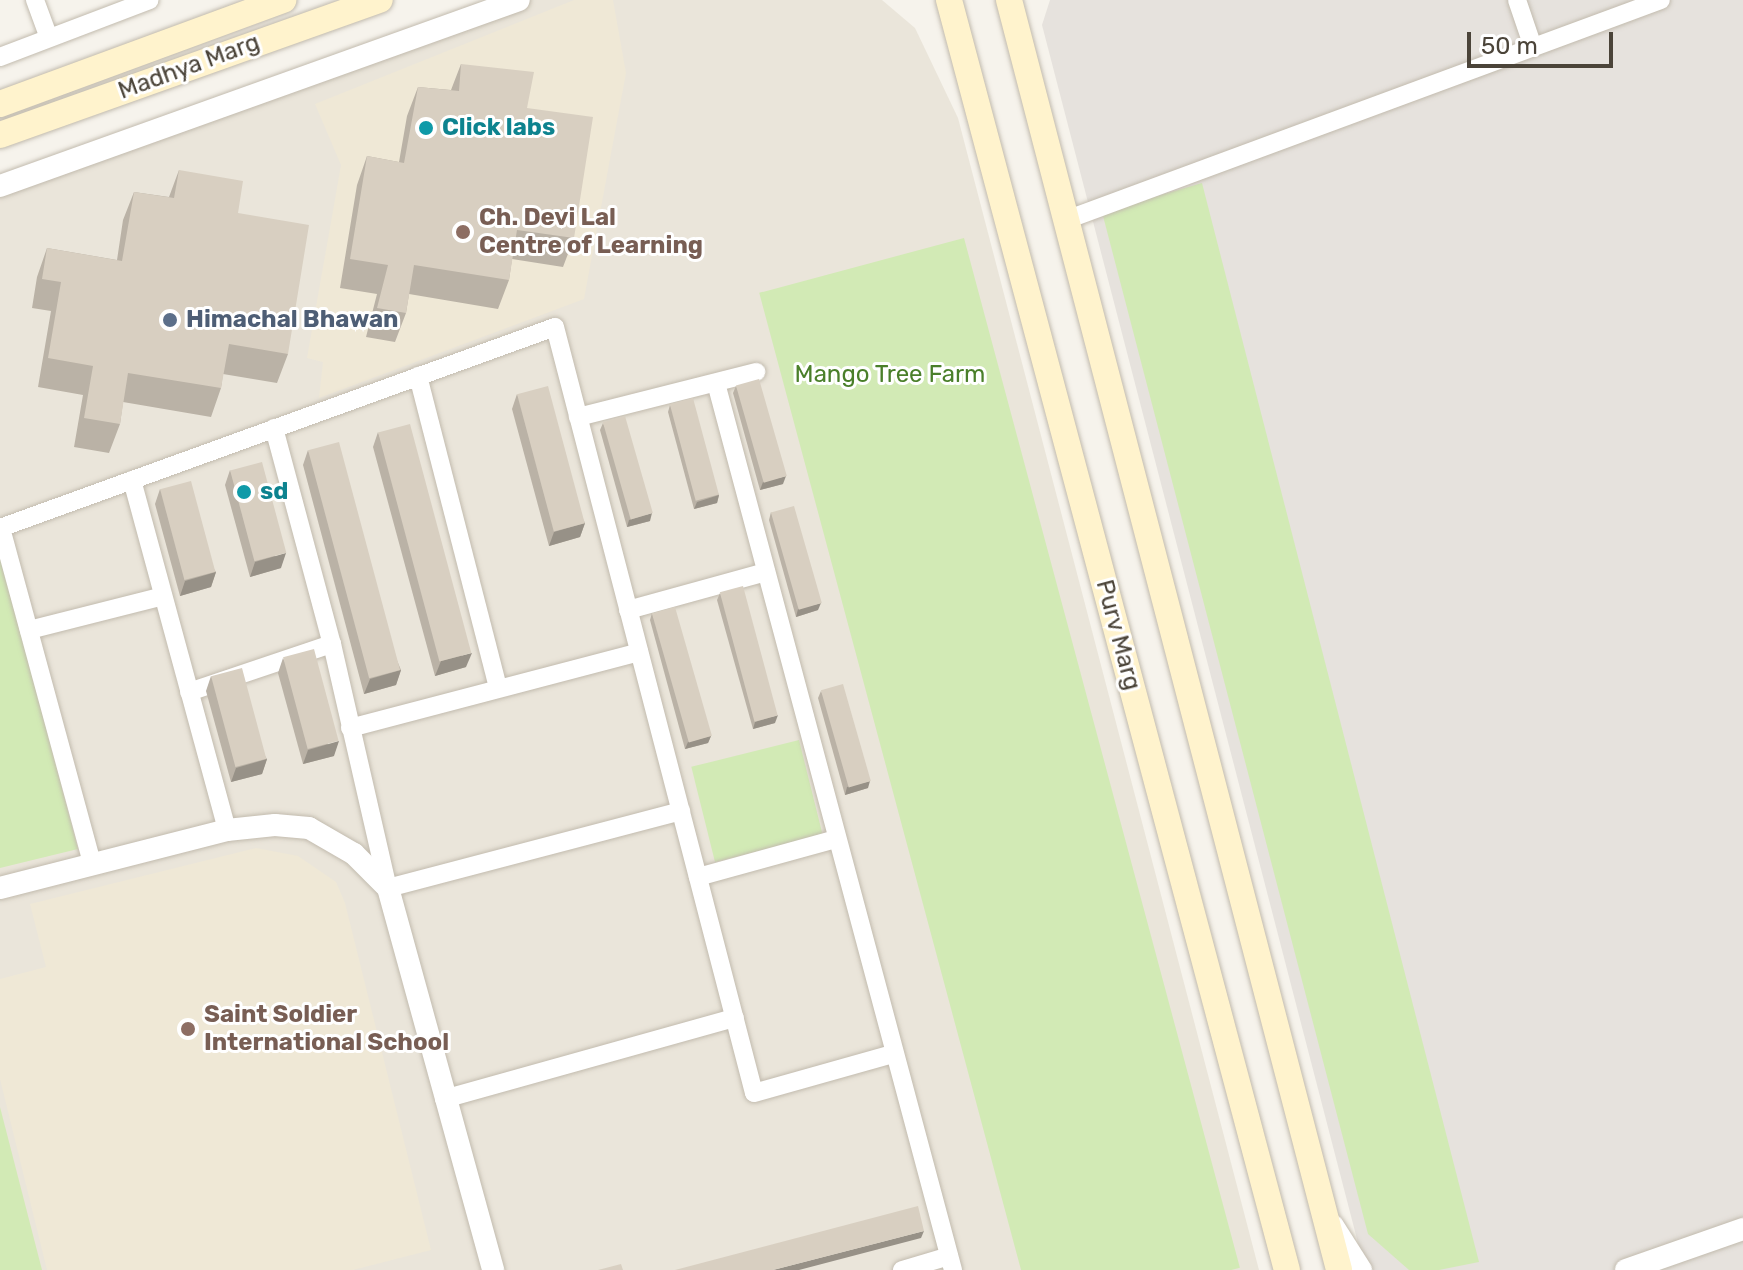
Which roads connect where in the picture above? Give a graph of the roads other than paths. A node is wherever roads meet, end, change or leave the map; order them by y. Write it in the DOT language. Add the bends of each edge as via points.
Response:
graph roads {
  1 [pos="35,0"];
  2 [pos="150,0"];
  3 [pos="283,0"];
  4 [pos="380,0"];
  5 [pos="519,0"];
  6 [pos="930,0"];
  7 [pos="949,0"];
  8 [pos="1517,0"];
  9 [pos="1661,0"];
  10 [pos="1012,3"];
  11 [pos="49,38"];
  12 [pos="1533,47"];
  13 [pos="963,51"];
  14 [pos="0,57"];
  15 [pos="0,104"];
  16 [pos="0,135"];
  17 [pos="0,186"];
  18 [pos="1066,220"];
  19 [pos="756,372"];
  20 [pos="418,376"];
  21 [pos="716,383"];
  22 [pos="578,417"];
  23 [pos="274,428"];
  24 [pos="132,480"];
  25 [pos="0,528"];
  26 [pos="766,572"];
  27 [pos="163,596"];
  28 [pos="628,610"];
  29 [pos="29,630"];
  30 [pos="332,644"];
  31 [pos="639,652"];
  32 [pos="498,688"];
  33 [pos="189,692"];
  34 [pos="350,728"];
  35 [pos="681,811"];
  36 [pos="227,830"];
  37 [pos="836,839"];
  38 [pos="92,862"];
  39 [pos="698,877"];
  40 [pos="0,888"];
  41 [pos="388,888"];
  42 [pos="735,1018"];
  43 [pos="893,1054"];
  44 [pos="444,1099"];
  45 [pos="1323,1208"];
  46 [pos="1743,1229"];
  47 [pos="951,1263"];
  48 [pos="493,1270"];
  49 [pos="902,1270"];
  50 [pos="1287,1270"];
  51 [pos="1339,1270"];
  52 [pos="1361,1270"];
  53 [pos="1626,1270"];
  1 -- 11 [label="street"];
  2 -- 11 [label="street"];
  3 -- 15 [label="main road, Madhya Marg"];
  4 -- 16 [label="main road, Madhya Marg"];
  5 -- 17 [label="street"];
  6 -- 13 [label="main road"];
  7 -- 13 [label="main road, Purv Marg"];
  8 -- 12 [label="street"];
  9 -- 12 [label="street"];
  10 -- 18 [label="main road"];
  11 -- 14 [label="street"];
  12 -- 18 [label="street"];
  13 -- 50 [label="main road, Purv Marg"];
  18 -- 45 [label="main road"];
  19 -- 21 [label="street"];
  20 -- 22 [label="street" via="555,327"];
  20 -- 23 [label="street"];
  20 -- 32 [label="street"];
  21 -- 22 [label="street"];
  21 -- 26 [label="street"];
  22 -- 28 [label="street"];
  23 -- 24 [label="street"];
  23 -- 30 [label="street"];
  24 -- 25 [label="street"];
  24 -- 27 [label="street"];
  25 -- 29 [label="street"];
  26 -- 28 [label="street"];
  26 -- 37 [label="street"];
  27 -- 29 [label="street"];
  27 -- 33 [label="street"];
  28 -- 31 [label="street"];
  29 -- 38 [label="street"];
  30 -- 33 [label="street"];
  30 -- 34 [label="street"];
  31 -- 32 [label="street"];
  31 -- 35 [label="street"];
  32 -- 34 [label="street"];
  33 -- 36 [label="street"];
  34 -- 41 [label="street"];
  35 -- 39 [label="street"];
  35 -- 41 [label="street"];
  36 -- 38 [label="street"];
  36 -- 41 [label="street" via="309,828 354,854"];
  37 -- 39 [label="street"];
  37 -- 43 [label="street"];
  38 -- 40 [label="street"];
  39 -- 42 [label="street"];
  41 -- 44 [label="street"];
  42 -- 43 [label="street" via="754,1093"];
  42 -- 44 [label="street"];
  43 -- 47 [label="street"];
  44 -- 48 [label="street"];
  45 -- 51 [label="main road"];
  45 -- 52 [label="street"];
  46 -- 53 [label="street"];
  47 -- 49 [label="street"];
}
